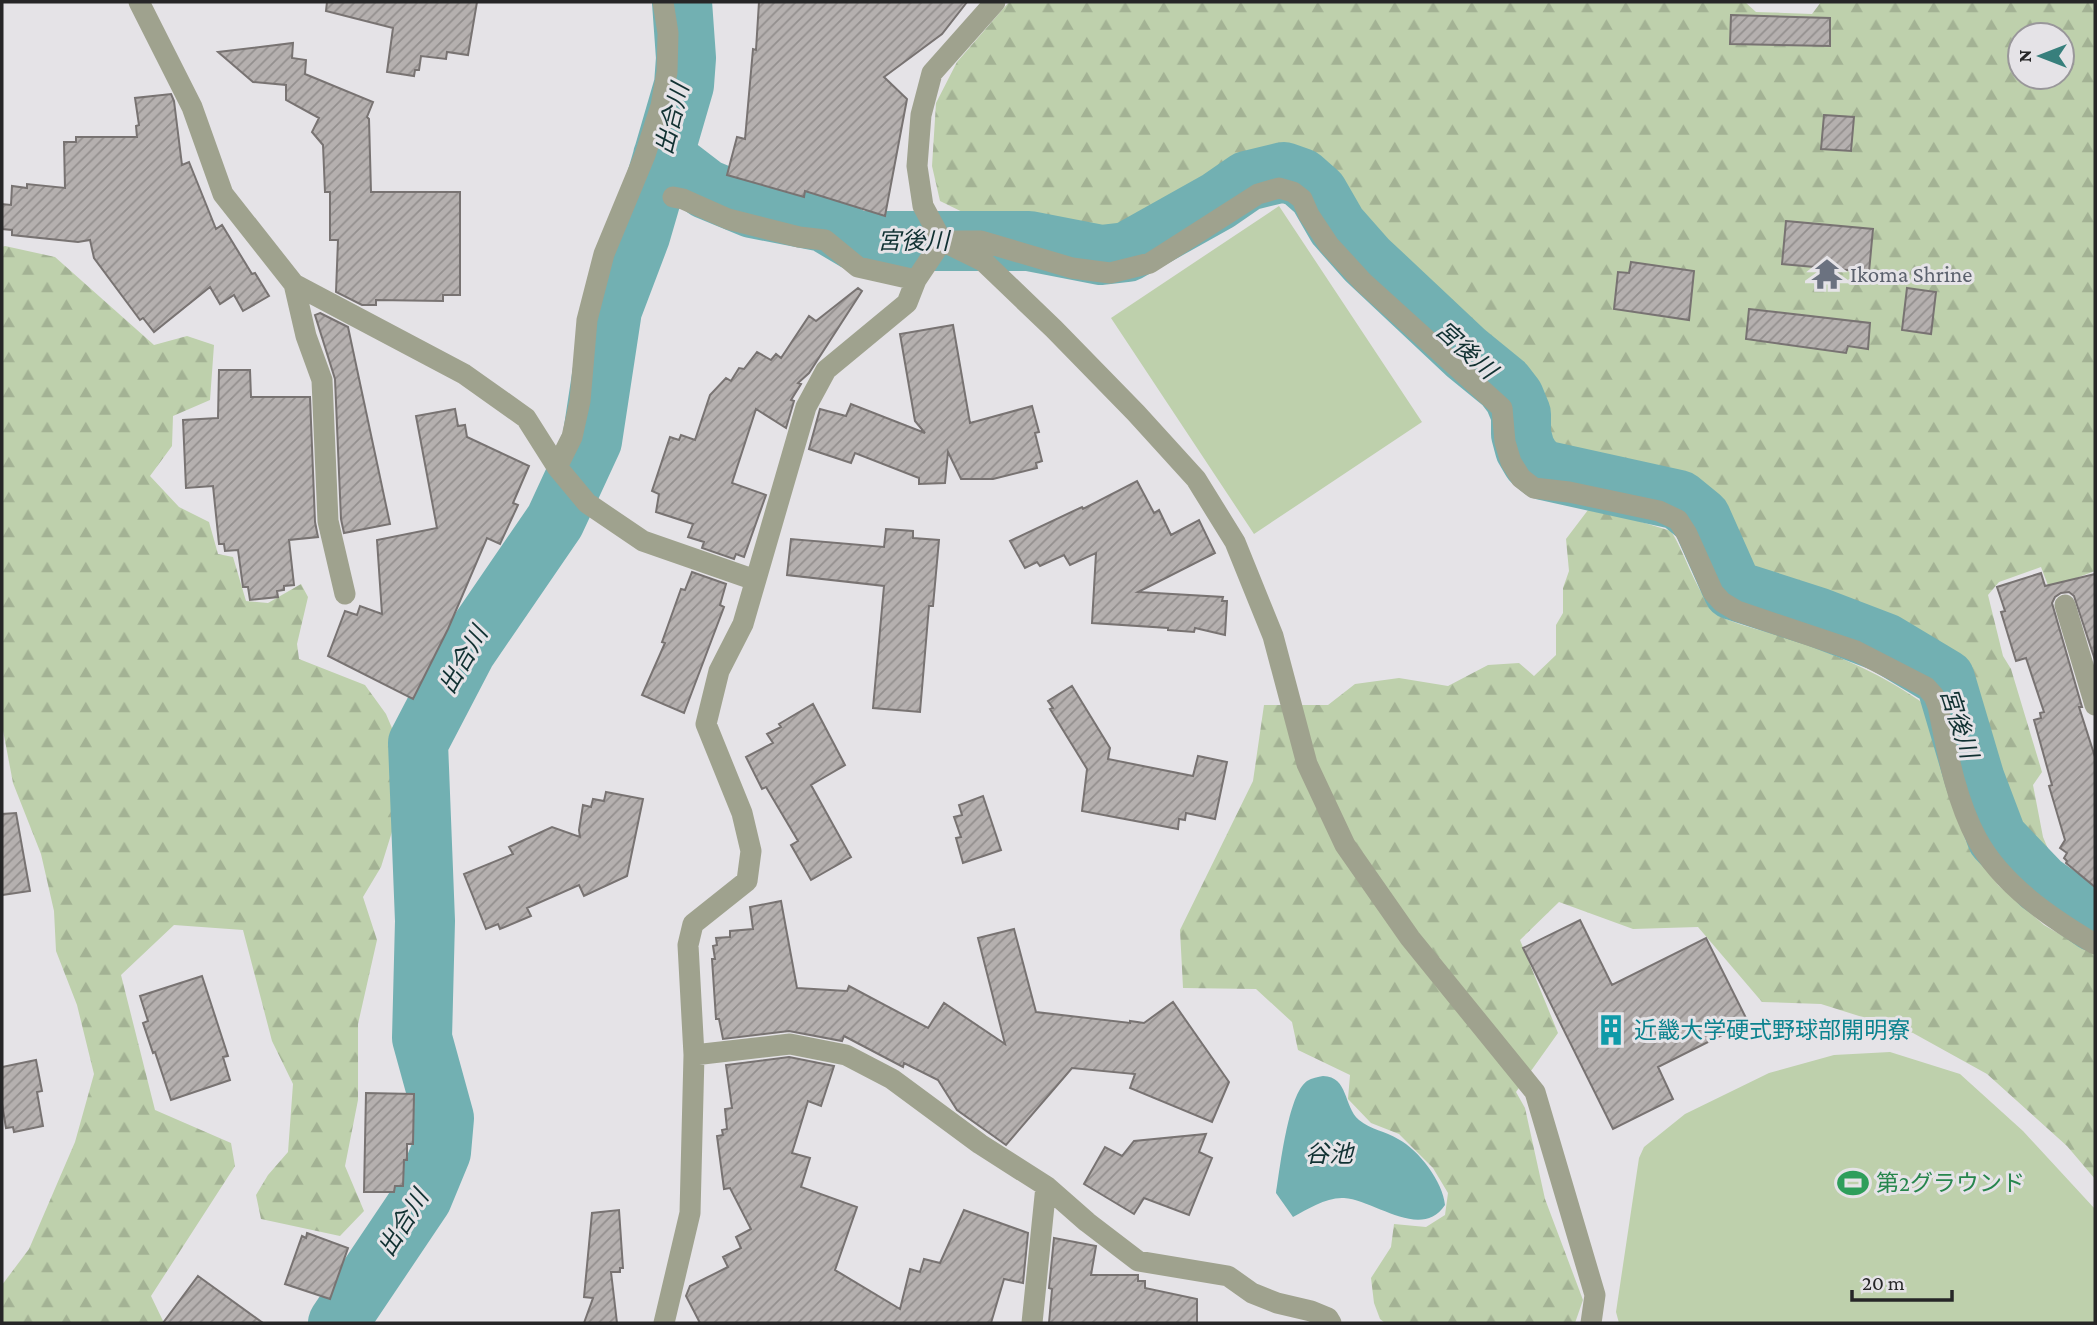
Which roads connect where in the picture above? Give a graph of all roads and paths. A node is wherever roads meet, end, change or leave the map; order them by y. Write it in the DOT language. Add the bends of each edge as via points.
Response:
graph roads {
  1 [pos="139,2"];
  2 [pos="663,2"];
  3 [pos="995,2"];
  4 [pos="673,197"];
  5 [pos="942,241"];
  6 [pos="916,280"];
  7 [pos="295,284"];
  8 [pos="556,467"];
  9 [pos="755,580"];
  10 [pos="345,594"];
  11 [pos="2064,605"];
  12 [pos="2095,705"];
  13 [pos="2095,944"];
  14 [pos="694,1055"];
  15 [pos="1046,1186"];
  16 [pos="664,1323"];
  17 [pos="1032,1323"];
  18 [pos="1331,1323"];
  19 [pos="1591,1323"];
  1 -- 7 [label="street" via="192,107 223,194"];
  2 -- 8 [label="street" via="668,33 661,106 604,254 587,320 572,437"];
  3 -- 5 [label="street" via="932,73 921,115 917,166 923,206"];
  4 -- 6 [label="street" via="728,219 825,240 858,267"];
  5 -- 6 [label="street"];
  5 -- 13 [label="street" via="981,241 1072,268 1110,273 1150,264 1258,194 1279,188 1293,192 1302,199 1329,245 1363,282 1502,408 1505,442 1521,478 1534,488 1659,511 1678,520 1722,602 1856,651 1926,687 1938,706 1962,806 1978,840 1999,870 2027,897"];
  5 -- 19 [label="street" via="983,261 1054,329 1196,479 1236,542 1273,636 1307,764 1345,845 1410,938 1535,1092 1595,1296"];
  6 -- 9 [label="street" via="907,303 826,370 806,407"];
  7 -- 8 [label="street" via="464,374 526,418"];
  7 -- 10 [label="street" via="322,380 328,521"];
  8 -- 9 [label="street" via="587,502 643,541"];
  9 -- 14 [label="street" via="743,624 719,671 706,724 742,813 751,851 747,881 694,924 688,945"];
  11 -- 12 [label="street"];
  14 -- 15 [label="street" via="790,1044 846,1055 892,1079"];
  14 -- 16 [label="street" via="690,1213"];
  15 -- 17 [label="street"];
  15 -- 18 [label="street" via="1138,1261 1228,1276 1252,1293 1311,1311"];
}
